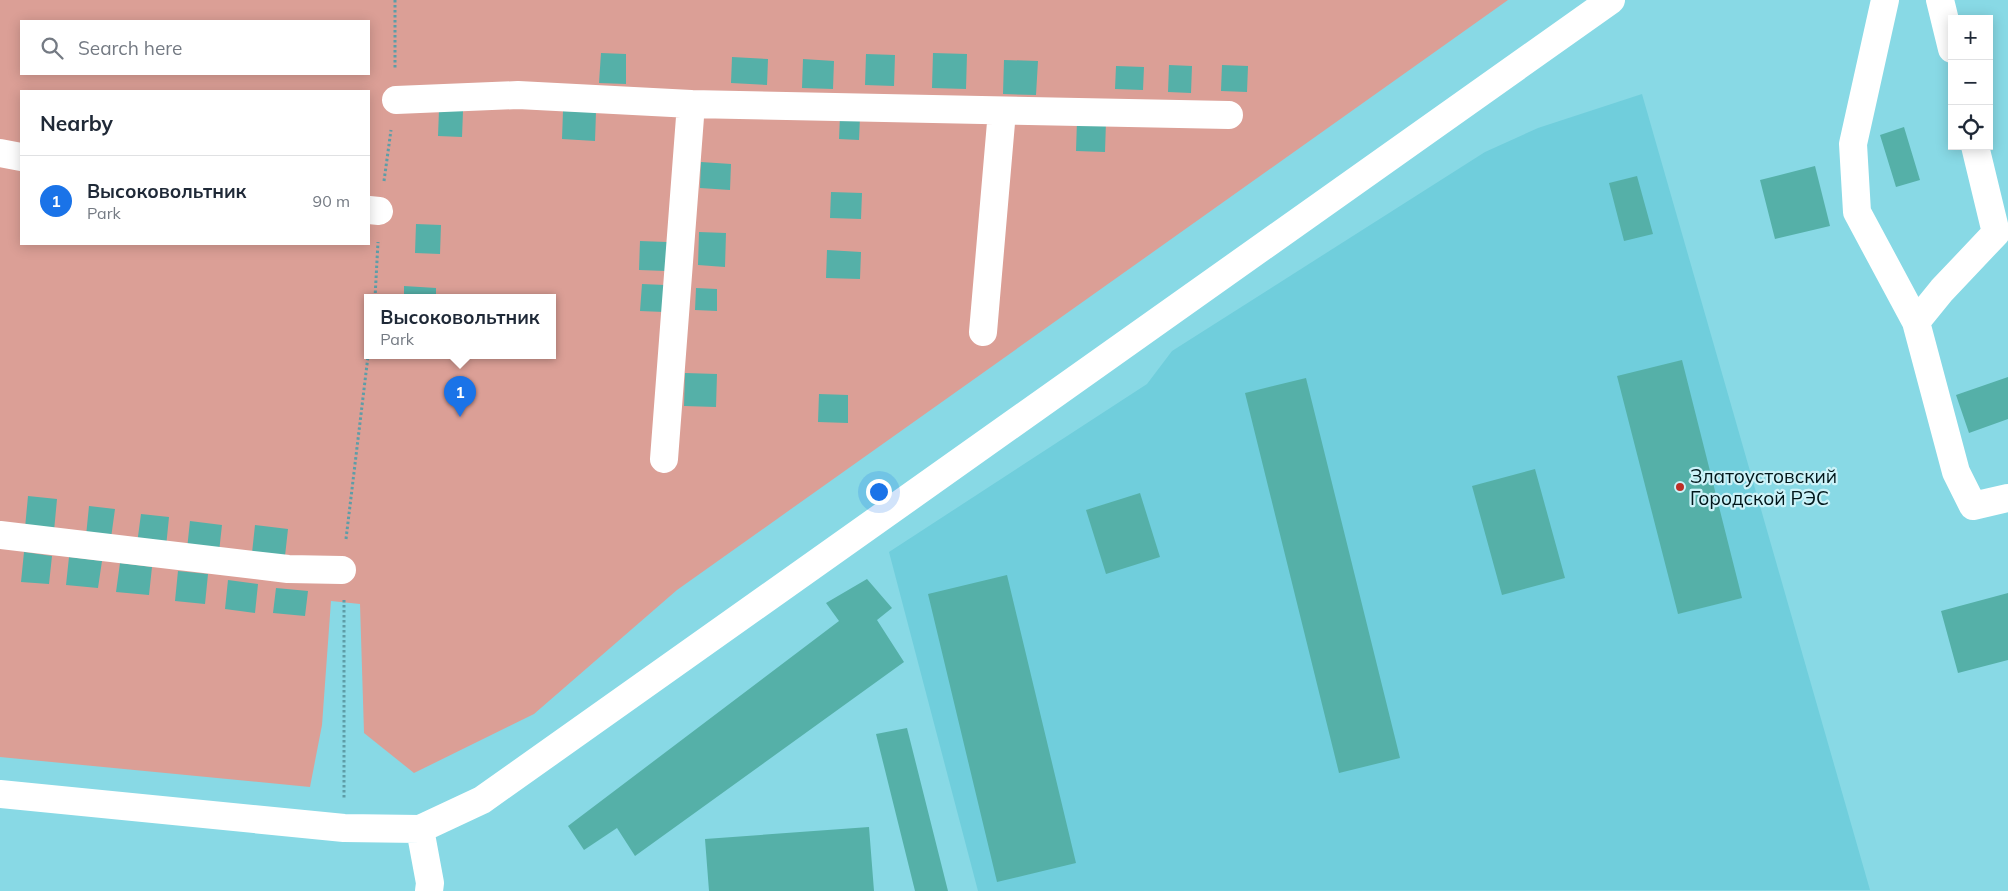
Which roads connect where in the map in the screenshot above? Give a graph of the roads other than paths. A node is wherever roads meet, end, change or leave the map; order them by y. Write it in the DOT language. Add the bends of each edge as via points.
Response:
graph roads {
  1 [pos="1611,0"];
  2 [pos="1885,0"];
  3 [pos="1940,0"];
  4 [pos="1948,33"];
  5 [pos="396,100"];
  6 [pos="690,104"];
  7 [pos="1002,111"];
  8 [pos="1229,115"];
  9 [pos="1976,150"];
  10 [pos="0,153"];
  11 [pos="20,156"];
  12 [pos="1916,322"];
  13 [pos="983,332"];
  14 [pos="664,459"];
  15 [pos="2008,498"];
  16 [pos="0,535"];
  17 [pos="342,570"];
  18 [pos="0,794"];
  19 [pos="420,829"];
  20 [pos="429,891"];
  1 -- 19 [label="street" via="482,800"];
  2 -- 12 [label="street" via="1853,144 1857,212"];
  3 -- 4 [label="street"];
  5 -- 6 [label="street" via="518,95"];
  6 -- 7 [label="street"];
  6 -- 14 [label="street"];
  7 -- 8 [label="street"];
  7 -- 13 [label="street"];
  9 -- 12 [label="street" via="1996,233"];
  10 -- 11 [label="street"];
  12 -- 15 [label="street" via="1956,472 1973,506"];
  16 -- 17 [label="street" via="288,569"];
  18 -- 19 [label="street" via="344,828"];
  19 -- 20 [label="street"];
}
